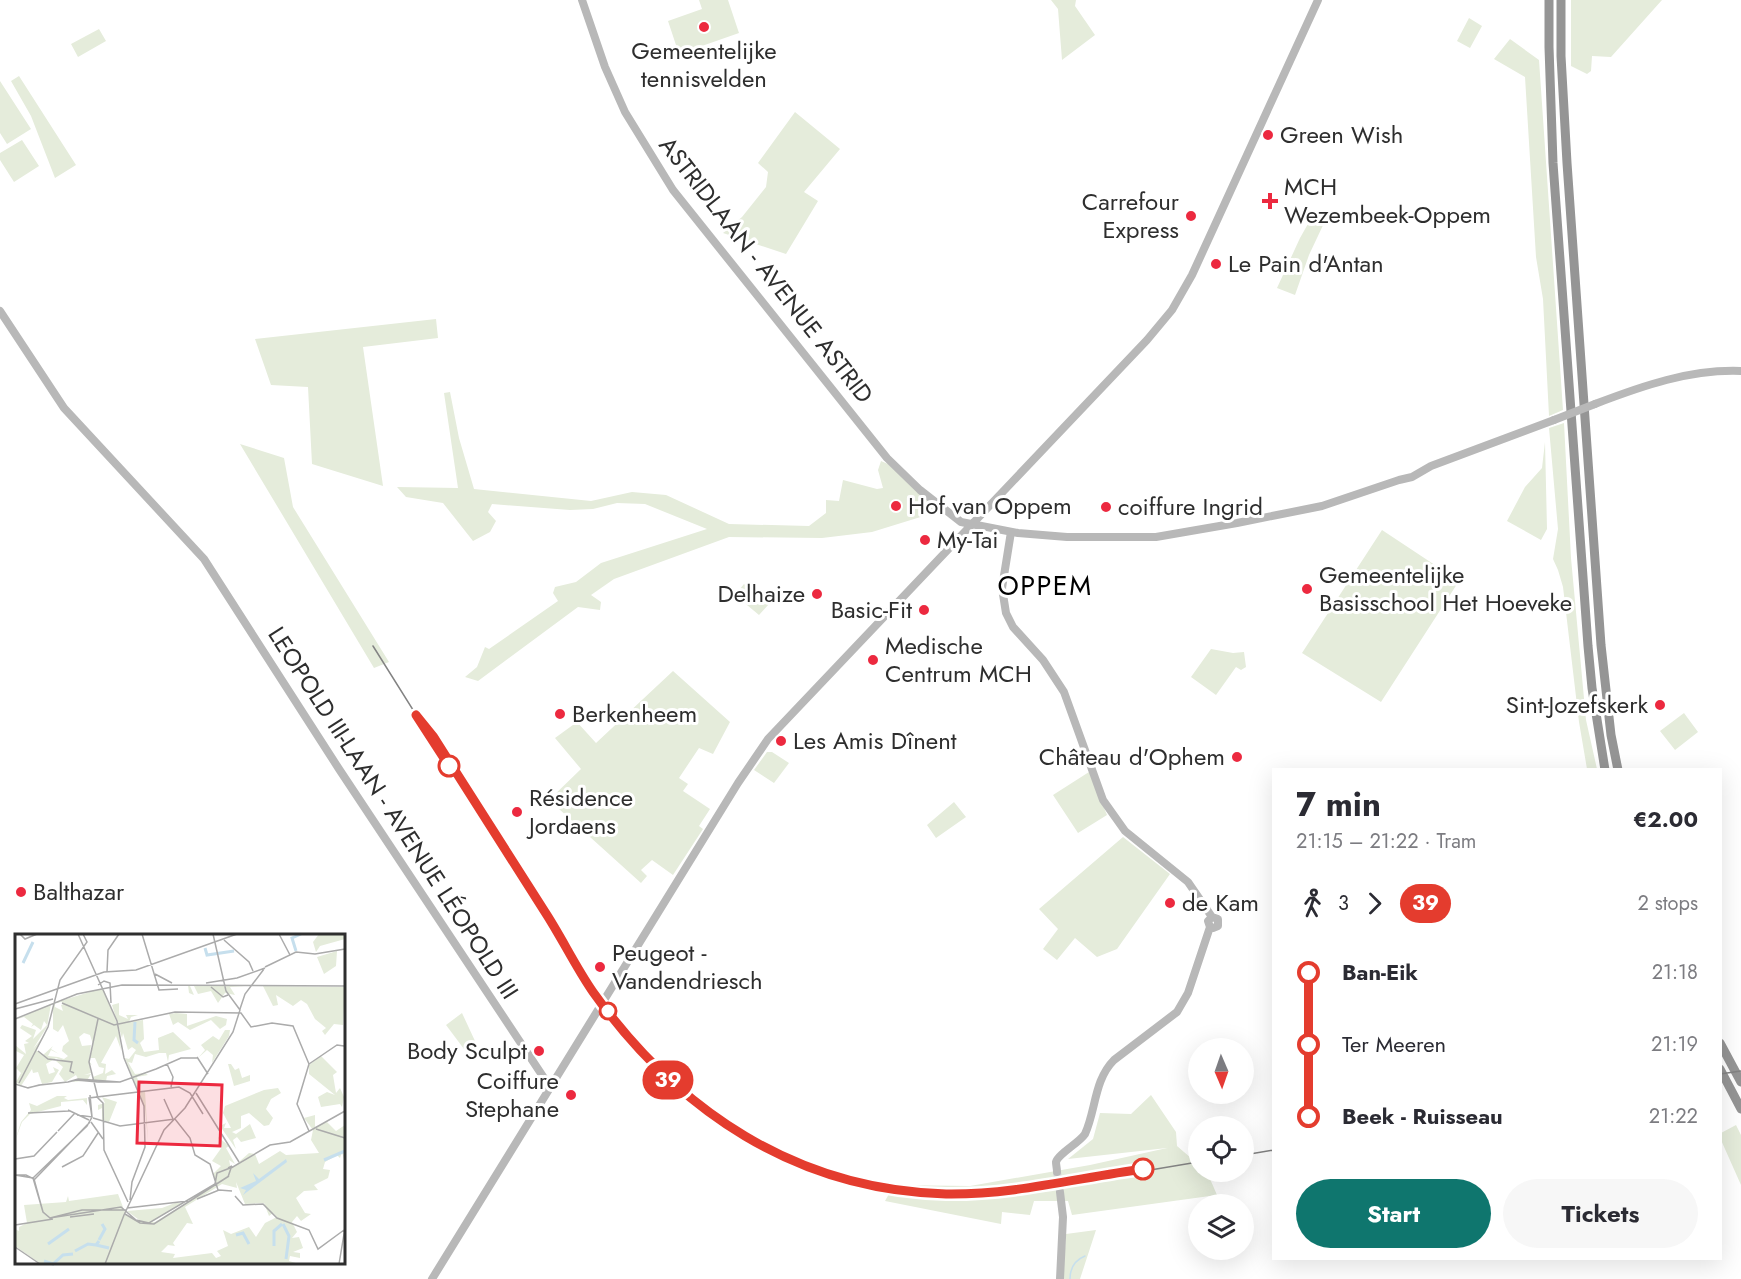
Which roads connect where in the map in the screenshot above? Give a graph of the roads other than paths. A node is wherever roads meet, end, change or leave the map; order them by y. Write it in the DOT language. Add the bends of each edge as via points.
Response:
graph roads {
  1 [pos="582,0"];
  2 [pos="1318,0"];
  3 [pos="1549,0"];
  4 [pos="1561,0"];
  5 [pos="0,311"];
  6 [pos="1741,371"];
  7 [pos="971,524"];
  8 [pos="1011,532"];
  9 [pos="1605,768"];
  10 [pos="1618,768"];
  11 [pos="1722,1047"];
  12 [pos="1722,1073"];
  13 [pos="1741,1082"];
  14 [pos="550,1087"];
  15 [pos="1741,1109"];
  16 [pos="1057,1172"];
  17 [pos="1060,1192"];
  18 [pos="432,1279"];
  19 [pos="1060,1279"];
  1 -- 7 [label="street, ASTRIDLAAN - AVENUE ASTRID" via="625,112 673,190 888,458 934,501 961,522"];
  2 -- 7 [label="street" via="1177,302 1148,340"];
  3 -- 9 [label="highway" via="1553,163 1588,646"];
  4 -- 10 [label="highway" via="1565,139 1599,622"];
  5 -- 14 [label="street, LEOPOLD III-LAAN - AVENUE LÉOPOLD III" via="64,408 204,559"];
  6 -- 8 [label="street, ASTRIDLAAN - AVENUE ASTRID, bridge" via="1722,370 1655,382 1431,466 1412,477 1322,506 1156,537 1068,537"];
  7 -- 8 [label="street, ASTRIDLAAN - AVENUE ASTRID"];
  7 -- 14 [label="street" via="759,752"];
  8 -- 16 [label="street" via="1002,588 1006,613 1064,692 1103,800 1125,831 1188,882 1212,917 1188,993 1178,1012 1106,1069 1085,1134 1056,1161"];
  11 -- 13 [label="highway"];
  12 -- 15 [label="highway"];
  14 -- 18 [label="street"];
  17 -- 19 [label="street"];
}
